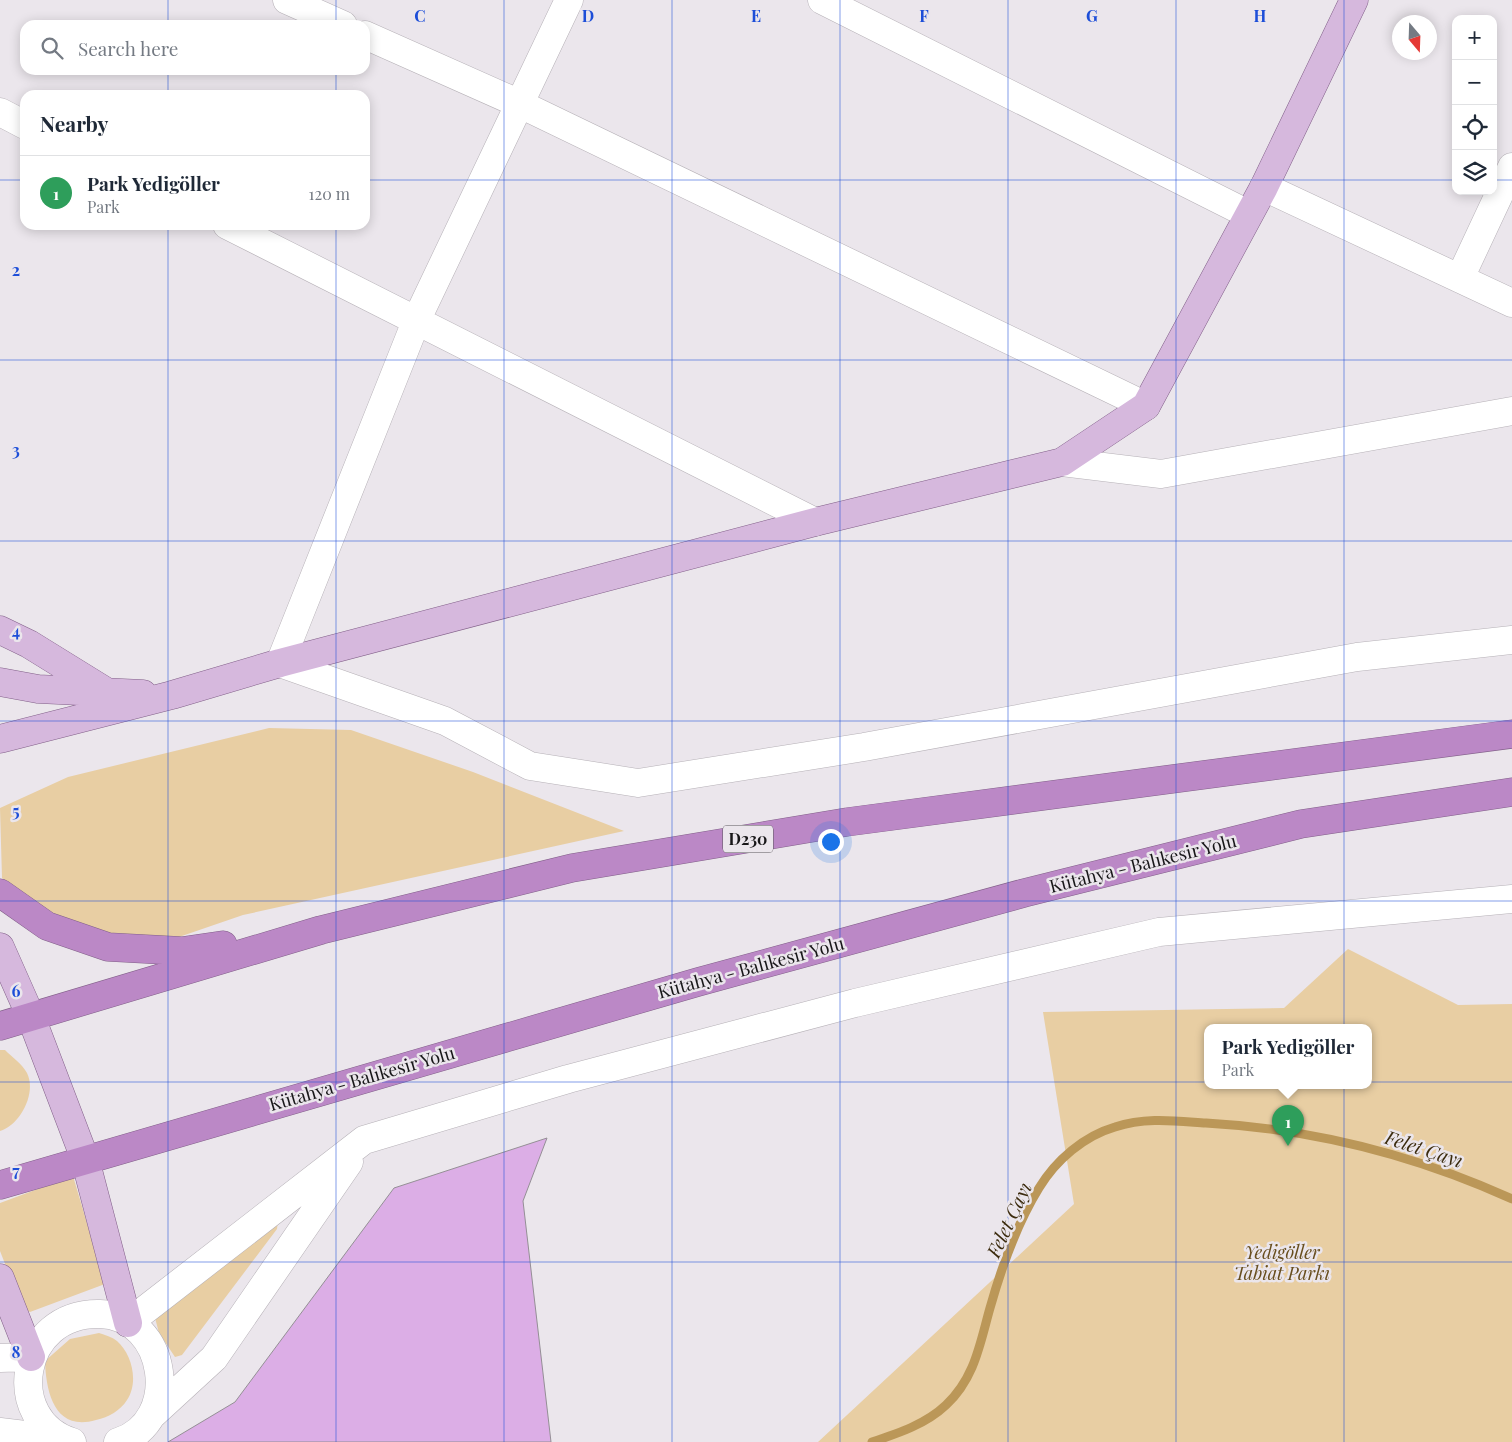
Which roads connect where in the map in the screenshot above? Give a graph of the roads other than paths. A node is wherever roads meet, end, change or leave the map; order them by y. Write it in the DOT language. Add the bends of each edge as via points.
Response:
graph roads {
  1 [pos="287,0"];
  2 [pos="569,0"];
  3 [pos="822,0"];
  4 [pos="1354,0"];
  5 [pos="331,20"];
  6 [pos="370,37"];
  7 [pos="520,104"];
  8 [pos="0,112"];
  9 [pos="20,122"];
  10 [pos="1512,167"];
  11 [pos="1264,187"];
  12 [pos="1248,214"];
  13 [pos="237,230"];
  14 [pos="1460,278"];
  15 [pos="1512,303"];
  16 [pos="417,319"];
  17 [pos="1146,406"];
  18 [pos="1512,411"];
  19 [pos="1062,462"];
  20 [pos="815,522"];
  21 [pos="0,630"];
  22 [pos="1512,640"];
  23 [pos="280,663"];
  24 [pos="0,682"];
  25 [pos="106,692"];
  26 [pos="172,695"];
  27 [pos="1512,734"];
  28 [pos="0,739"];
  29 [pos="1512,792"];
  30 [pos="0,893"];
  31 [pos="1512,899"];
  32 [pos="321,930"];
  33 [pos="0,947"];
  34 [pos="31,1017"];
  35 [pos="0,1026"];
  36 [pos="364,1140"];
  37 [pos="85,1159"];
  38 [pos="0,1184"];
  39 [pos="0,1278"];
  40 [pos="128,1323"];
  41 [pos="31,1357"];
  42 [pos="0,1358"];
  43 [pos="149,1418"];
  44 [pos="0,1432"];
  45 [pos="69,1441"];
  46 [pos="118,1442"];
  1 -- 5 [label="street"];
  2 -- 7 [label="street"];
  3 -- 12 [label="street"];
  4 -- 11 [label="main road"];
  6 -- 7 [label="street"];
  7 -- 16 [label="street"];
  7 -- 17 [label="street"];
  8 -- 9 [label="street"];
  10 -- 14 [label="street"];
  11 -- 12 [label="main road"];
  11 -- 14 [label="street"];
  12 -- 17 [label="main road"];
  13 -- 16 [label="street"];
  14 -- 15 [label="street"];
  16 -- 20 [label="street"];
  16 -- 23 [label="street"];
  17 -- 19 [label="main road"];
  18 -- 19 [label="street" via="1160,474"];
  19 -- 20 [label="main road"];
  20 -- 23 [label="main road"];
  21 -- 25 [label="main road" via="29,644"];
  22 -- 23 [label="street" via="1357,657 864,748 638,783 530,766 445,721"];
  23 -- 26 [label="main road"];
  24 -- 25 [label="main road" via="38,689"];
  25 -- 26 [label="main road"];
  26 -- 28 [label="main road"];
  27 -- 32 [label="highway, D230" via="847,822 572,868"];
  29 -- 37 [label="highway, Kütahya - Balıkesir Yolu" via="1301,824 1024,894 698,982"];
  30 -- 32 [label="highway" via="47,926 108,947 182,952"];
  31 -- 36 [label="street" via="1158,932 836,1008 568,1079"];
  32 -- 34 [label="highway, D230"];
  33 -- 34 [label="main road"];
  34 -- 35 [label="highway, D230"];
  34 -- 37 [label="main road"];
  36 -- 40 [label="street"];
  36 -- 43 [label="street" via="214,1358"];
  37 -- 38 [label="highway, Kütahya - Balıkesir Yolu"];
  37 -- 40 [label="main road"];
  39 -- 41 [label="main road"];
  40 -- 41 [label="street" via="102,1314 74,1317 50,1330"];
  40 -- 43 [label="street" via="144,1337 158,1362 161,1376 158,1398"];
  41 -- 42 [label="street"];
  41 -- 45 [label="street" via="29,1393 37,1413 49,1429"];
  43 -- 46 [label="street" via="137,1431"];
  44 -- 45 [label="street"];
}
